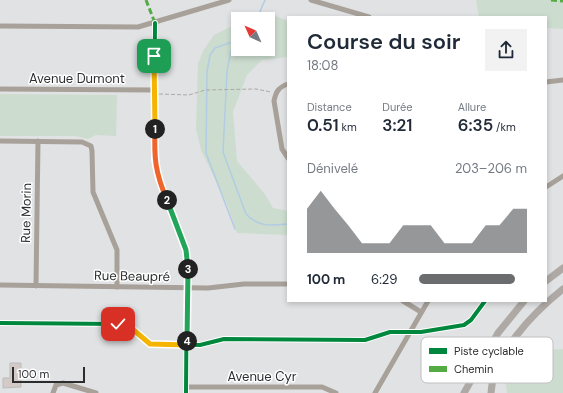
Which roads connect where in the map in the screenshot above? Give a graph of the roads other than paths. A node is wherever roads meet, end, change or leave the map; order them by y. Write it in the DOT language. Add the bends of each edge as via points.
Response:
graph roads {
  1 [pos="229,0"];
  2 [pos="311,0"];
  3 [pos="366,16"];
  4 [pos="155,23"];
  5 [pos="0,26"];
  6 [pos="563,80"];
  7 [pos="547,82"];
  8 [pos="287,84"];
  9 [pos="0,89"];
  10 [pos="154,92"];
  11 [pos="0,141"];
  12 [pos="38,141"];
  13 [pos="287,156"];
  14 [pos="563,176"];
  15 [pos="547,186"];
  16 [pos="563,268"];
  17 [pos="547,279"];
  18 [pos="287,284"];
  19 [pos="0,285"];
  20 [pos="36,286"];
  21 [pos="117,287"];
  22 [pos="187,288"];
  23 [pos="563,289"];
  24 [pos="405,302"];
  25 [pos="427,302"];
  26 [pos="523,302"];
  27 [pos="422,312"];
  28 [pos="496,337"];
  29 [pos="516,337"];
  30 [pos="470,383"];
  31 [pos="493,383"];
  32 [pos="186,390"];
  33 [pos="52,393"];
  34 [pos="96,393"];
  35 [pos="336,393"];
  36 [pos="375,393"];
  37 [pos="464,393"];
  38 [pos="491,393"];
  1 -- 4 [label="street"];
  2 -- 3 [label="street"];
  4 -- 5 [label="street" via="130,28"];
  4 -- 10 [label="street"];
  6 -- 7 [label="street"];
  8 -- 13 [label="street" via="275,93 274,101 282,149"];
  9 -- 10 [label="street, Avenue Dumont"];
  10 -- 22 [label="street" via="155,166 186,250"];
  11 -- 12 [label="street"];
  12 -- 20 [label="street, Rue Morin"];
  12 -- 21 [label="street" via="82,142 91,146 93,192 116,250"];
  14 -- 15 [label="street"];
  16 -- 17 [label="highway"];
  18 -- 22 [label="street, Rue Beaupré"];
  19 -- 20 [label="street, Rue Beaupré"];
  20 -- 21 [label="street, Rue Beaupré"];
  21 -- 22 [label="street, Rue Beaupré"];
  22 -- 32 [label="street"];
  23 -- 29 [label="highway" via="533,316"];
  24 -- 27 [label="street"];
  25 -- 27 [label="street"];
  26 -- 28 [label="highway"];
  27 -- 36 [label="street"];
  30 -- 37 [label="highway"];
  31 -- 38 [label="highway"];
  32 -- 35 [label="street, Avenue Cyr" via="322,387"];
  33 -- 34 [label="street" via="56,385 63,383"];
}
